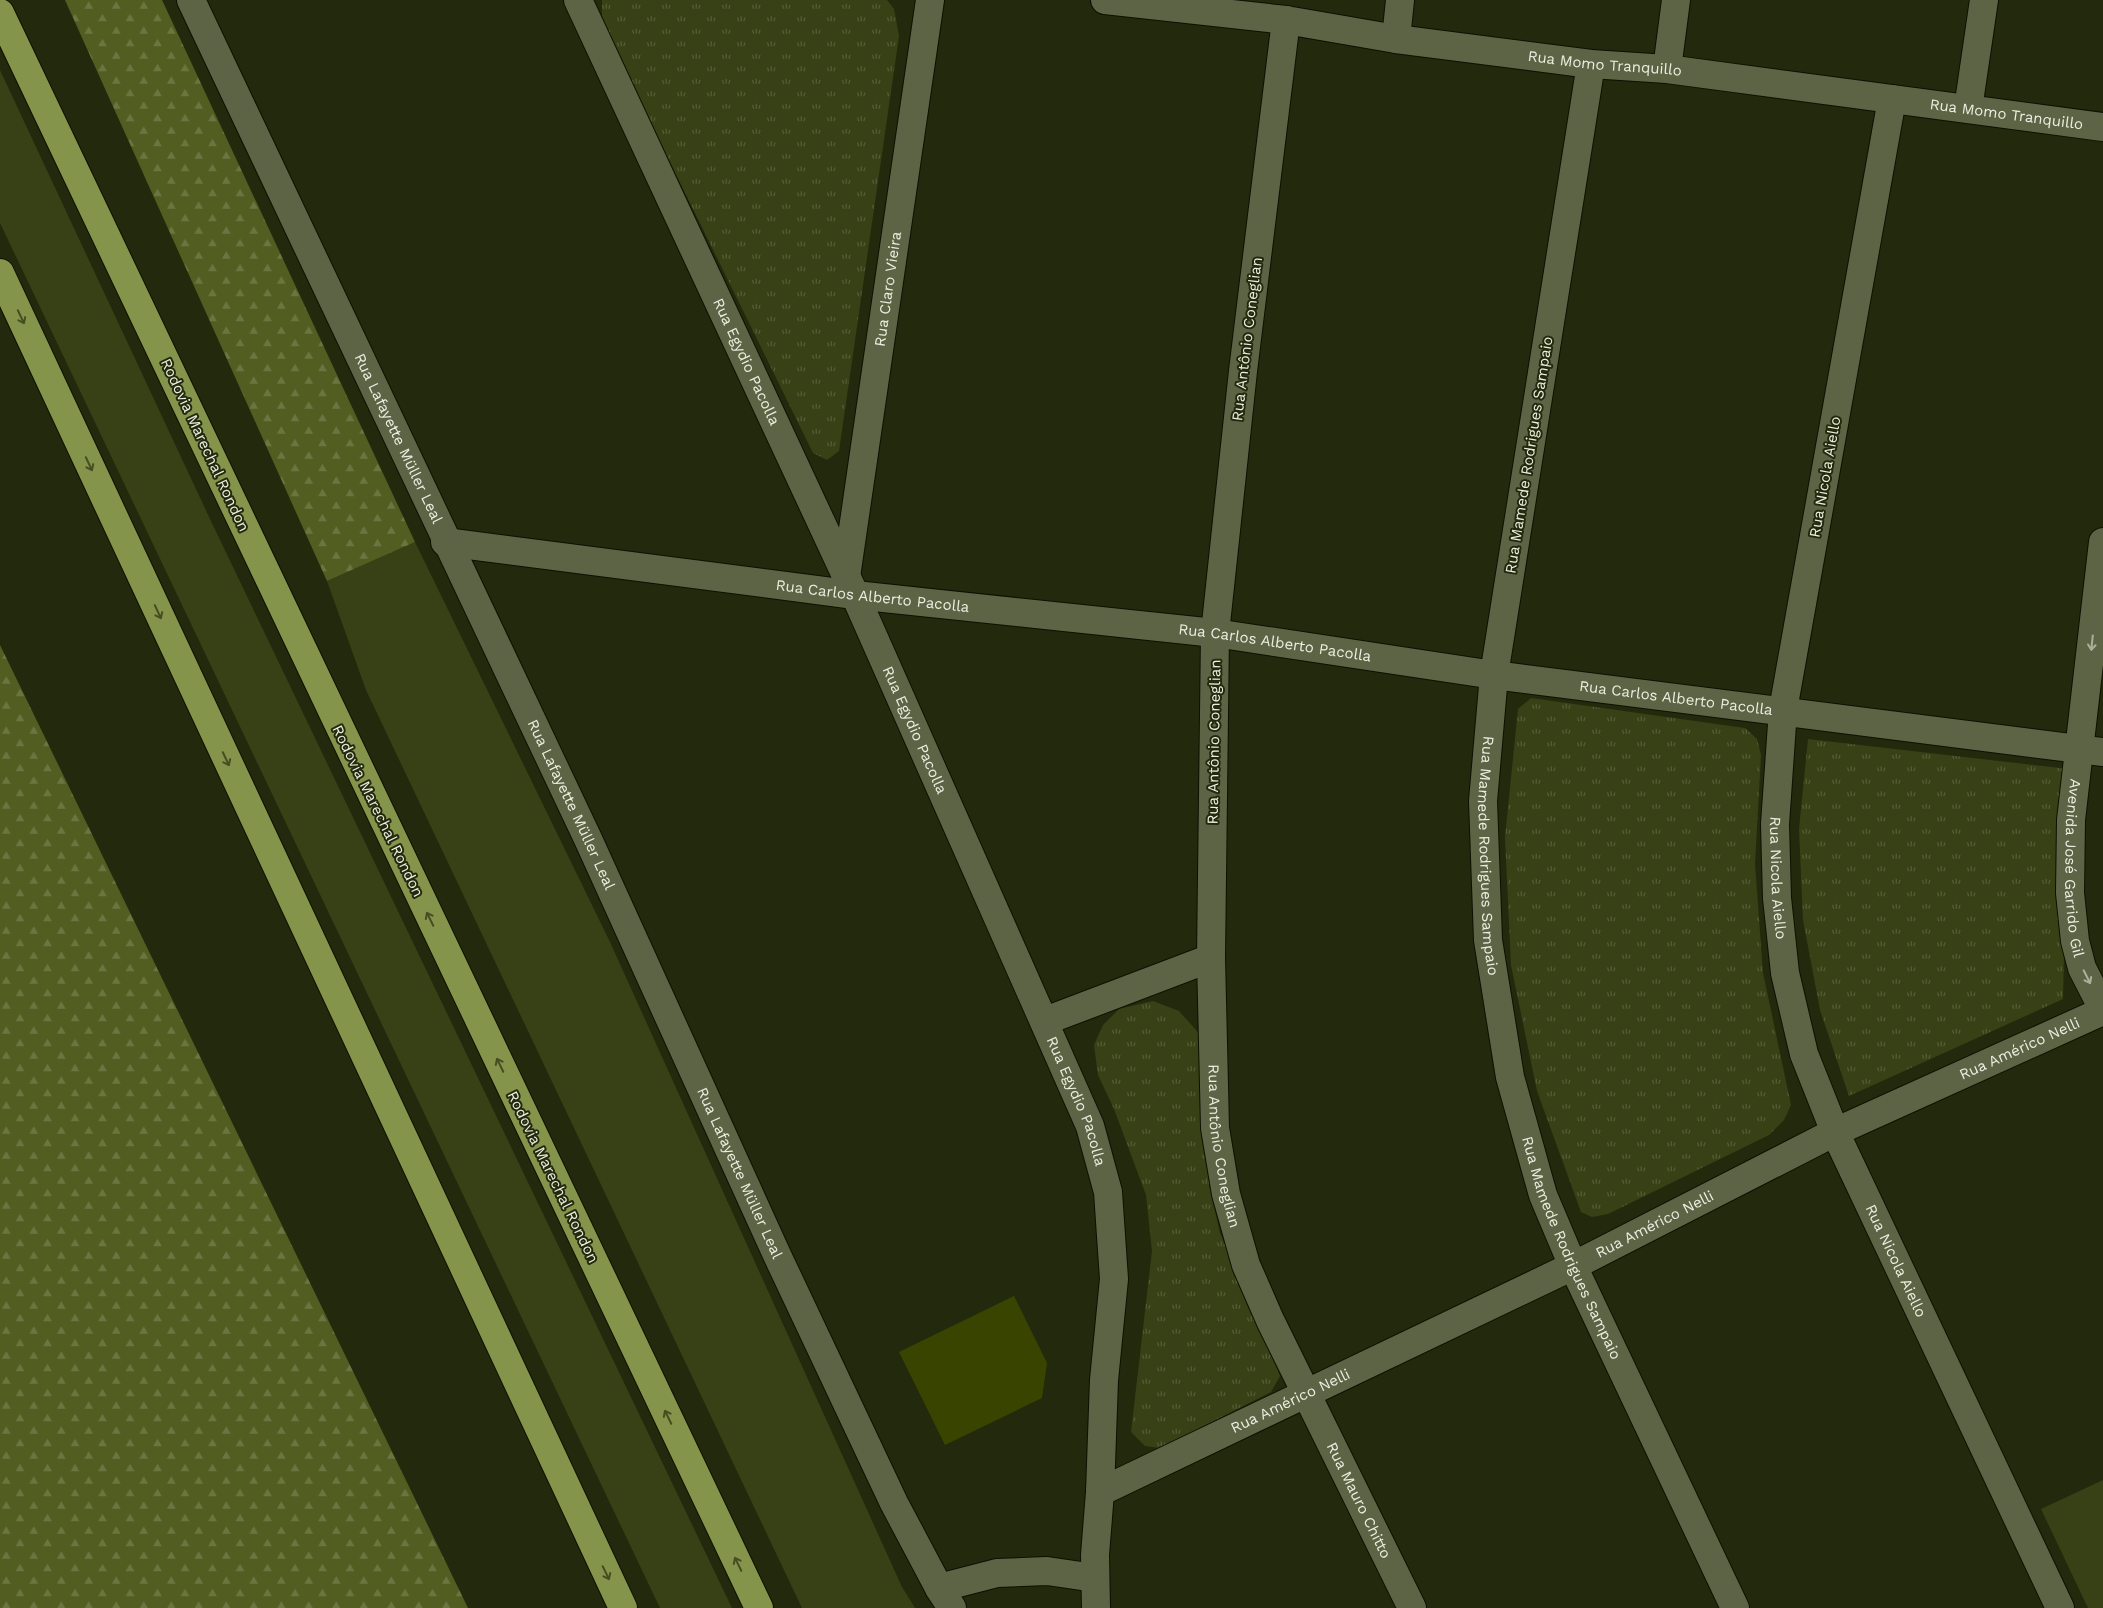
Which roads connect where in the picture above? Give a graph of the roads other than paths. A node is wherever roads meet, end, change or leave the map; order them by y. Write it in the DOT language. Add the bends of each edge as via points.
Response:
graph roads {
  1 [pos="9,0"];
  2 [pos="191,0"];
  3 [pos="578,0"];
  4 [pos="930,0"];
  5 [pos="1105,0"];
  6 [pos="1400,0"];
  7 [pos="1676,0"];
  8 [pos="1984,0"];
  9 [pos="0,13"];
  10 [pos="1286,20"];
  11 [pos="1396,39"];
  12 [pos="1591,64"];
  13 [pos="1667,69"];
  14 [pos="1892,99"];
  15 [pos="1968,109"];
  16 [pos="2103,127"];
  17 [pos="68,152"];
  18 [pos="0,273"];
  19 [pos="445,542"];
  20 [pos="2103,542"];
  21 [pos="850,586"];
  22 [pos="1215,633"];
  23 [pos="1494,675"];
  24 [pos="1783,710"];
  25 [pos="2092,750"];
  26 [pos="1211,958"];
  27 [pos="2103,1010"];
  28 [pos="1046,1021"];
  29 [pos="1835,1132"];
  30 [pos="1573,1266"];
  31 [pos="1306,1392"];
  32 [pos="1100,1492"];
  33 [pos="1095,1578"];
  34 [pos="946,1598"];
  35 [pos="623,1608"];
  36 [pos="759,1608"];
  37 [pos="1096,1608"];
  38 [pos="1412,1608"];
  39 [pos="1735,1608"];
  40 [pos="2060,1608"];
  1 -- 17 [label="highway"];
  2 -- 19 [label="street, Rua Lafayette Müller Leal"];
  3 -- 21 [label="street, Rua Egydio Pacolla"];
  4 -- 21 [label="street, Rua Claro Vieira"];
  5 -- 10 [label="street, Rua Momo Tranquillo"];
  6 -- 11 [label="street"];
  7 -- 13 [label="street"];
  8 -- 15 [label="street"];
  9 -- 17 [label="highway, Rodovia Marechal Rondon"];
  10 -- 11 [label="street, Rua Momo Tranquillo"];
  10 -- 22 [label="street, Rua Antônio Coneglian"];
  11 -- 12 [label="street, Rua Momo Tranquillo"];
  12 -- 13 [label="street, Rua Momo Tranquillo"];
  12 -- 23 [label="street, Rua Mamede Rodrigues Sampaio"];
  13 -- 14 [label="street, Rua Momo Tranquillo"];
  14 -- 15 [label="street, Rua Momo Tranquillo"];
  14 -- 24 [label="street, Rua Nicola Aiello"];
  15 -- 16 [label="street, Rua Momo Tranquillo"];
  36 -- 17 [label="highway, Rodovia Marechal Rondon, one-way" via="273,590"];
  18 -- 35 [label="highway, one-way"];
  19 -- 21 [label="street, Rua Carlos Alberto Pacolla"];
  19 -- 34 [label="street, Rua Lafayette Müller Leal" via="588,839 890,1495"];
  20 -- 25 [label="street, Avenida José Garrido Gil, one-way"];
  21 -- 22 [label="street, Rua Carlos Alberto Pacolla"];
  21 -- 28 [label="street, Rua Egydio Pacolla"];
  22 -- 23 [label="street, Rua Carlos Alberto Pacolla"];
  22 -- 26 [label="street, Rua Antônio Coneglian"];
  23 -- 24 [label="street, Rua Carlos Alberto Pacolla"];
  23 -- 30 [label="street, Rua Mamede Rodrigues Sampaio" via="1483,801 1488,940 1510,1077 1543,1195"];
  24 -- 25 [label="street, Rua Carlos Alberto Pacolla"];
  24 -- 29 [label="street, Rua Nicola Aiello" via="1775,824 1777,898 1786,973 1804,1054"];
  25 -- 27 [label="street, Avenida José Garrido Gil, one-way" via="2071,820 2070,893 2075,941 2082,968"];
  26 -- 28 [label="street"];
  26 -- 31 [label="street, Rua Antônio Coneglian" via="1215,1128 1226,1194 1246,1265"];
  27 -- 29 [label="street, Rua Américo Nelli"];
  28 -- 32 [label="street, Rua Egydio Pacolla" via="1090,1126 1108,1192 1114,1279 1104,1380"];
  29 -- 30 [label="street, Rua Américo Nelli"];
  29 -- 40 [label="street, Rua Nicola Aiello"];
  30 -- 31 [label="street, Rua Américo Nelli"];
  30 -- 39 [label="street, Rua Mamede Rodrigues Sampaio"];
  31 -- 32 [label="street, Rua Américo Nelli"];
  31 -- 38 [label="street, Rua Mauro Chitto"];
  32 -- 33 [label="street"];
  33 -- 34 [label="street" via="1047,1571 997,1573"];
  33 -- 37 [label="street"];
}
